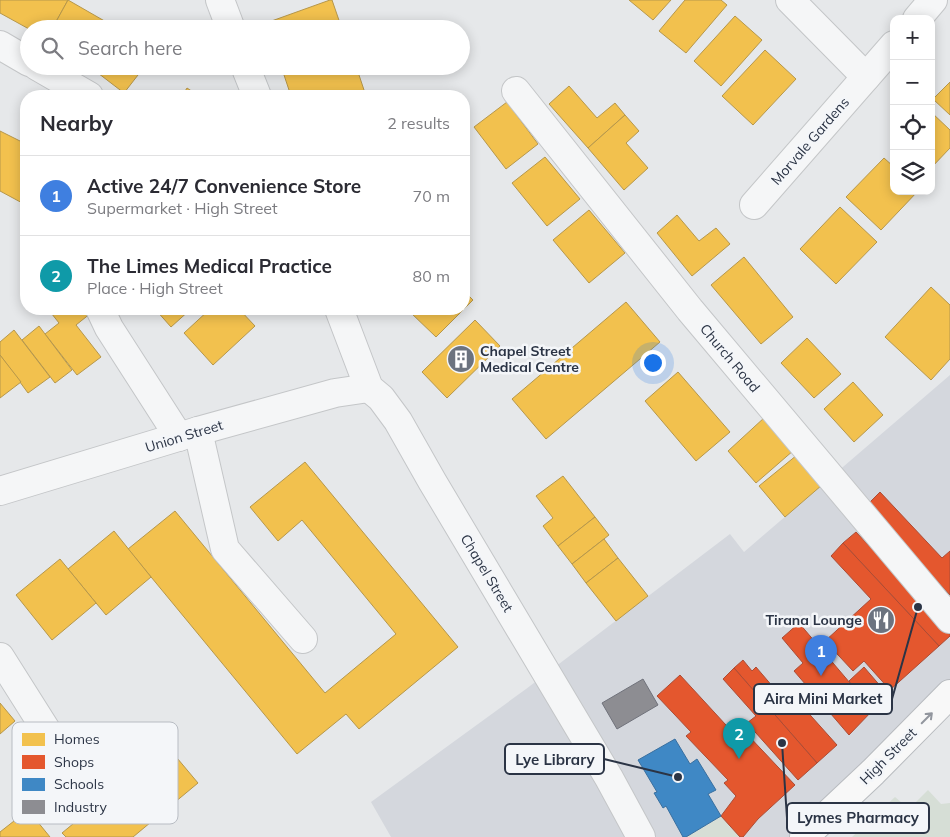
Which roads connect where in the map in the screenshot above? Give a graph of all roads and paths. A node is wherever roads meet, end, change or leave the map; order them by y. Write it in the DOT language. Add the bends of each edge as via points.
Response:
graph roads {
  1 [pos="220,0"];
  2 [pos="790,0"];
  3 [pos="933,0"];
  4 [pos="920,15"];
  5 [pos="228,20"];
  6 [pos="0,45"];
  7 [pos="890,50"];
  8 [pos="20,57"];
  9 [pos="53,75"];
  10 [pos="249,75"];
  11 [pos="866,77"];
  12 [pos="79,90"];
  13 [pos="255,90"];
  14 [pos="516,91"];
  15 [pos="754,205"];
  16 [pos="103,315"];
  17 [pos="341,315"];
  18 [pos="369,388"];
  19 [pos="189,434"];
  20 [pos="0,491"];
  21 [pos="950,618"];
  22 [pos="303,639"];
  23 [pos="0,657"];
  24 [pos="950,694"];
  25 [pos="41,722"];
  26 [pos="641,837"];
  27 [pos="804,837"];
  1 -- 5 [label="street"];
  2 -- 11 [label="street"];
  3 -- 4 [label="street"];
  6 -- 8 [label="street"];
  7 -- 11 [label="street, Morvale Gardens"];
  9 -- 12 [label="street"];
  10 -- 13 [label="street"];
  11 -- 15 [label="street, Morvale Gardens"];
  14 -- 21 [label="street, Church Road" via="690,310"];
  16 -- 19 [label="street" via="109,328"];
  17 -- 18 [label="street, Chapel Street"];
  18 -- 19 [label="street, Union Street" via="335,393"];
  18 -- 26 [label="street, Chapel Street" via="398,421"];
  19 -- 20 [label="street, Union Street"];
  19 -- 22 [label="street" via="224,549"];
  23 -- 25 [label="street"];
  27 -- 24 [label="highway, High Street, one-way"];
}
